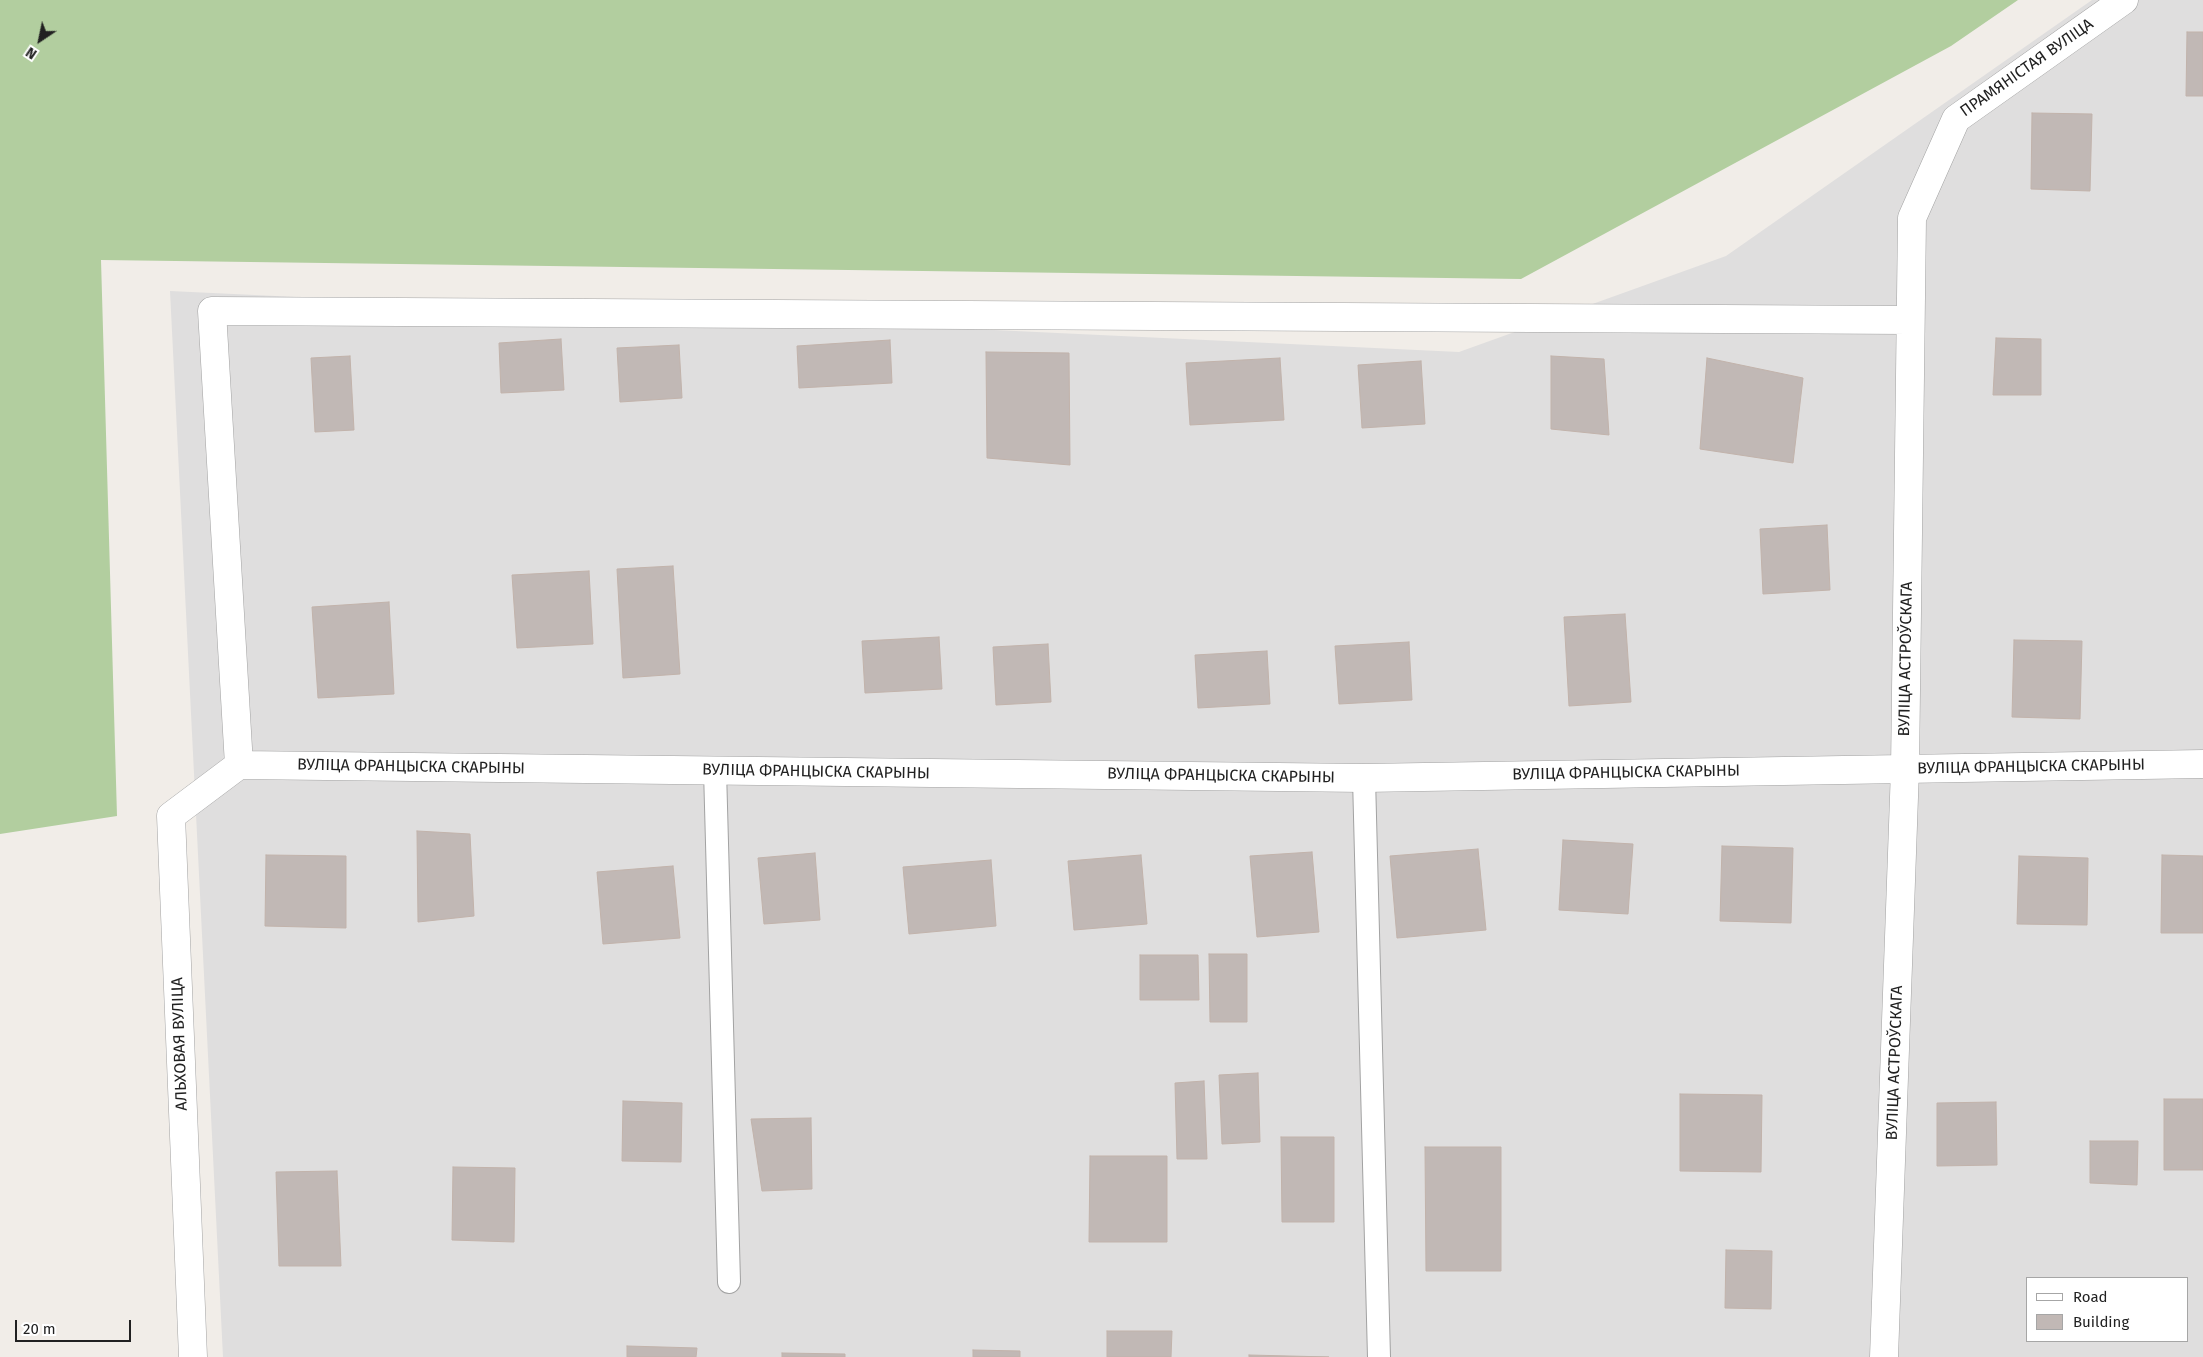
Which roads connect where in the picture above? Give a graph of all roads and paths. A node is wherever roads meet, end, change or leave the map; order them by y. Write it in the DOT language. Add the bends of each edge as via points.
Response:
graph roads {
  1 [pos="2124,0"];
  2 [pos="1956,119"];
  3 [pos="1909,320"];
  4 [pos="2203,764"];
  5 [pos="239,765"];
  6 [pos="1905,769"];
  7 [pos="714,770"];
  8 [pos="1364,778"];
  9 [pos="729,1282"];
  10 [pos="193,1357"];
  11 [pos="1379,1357"];
  12 [pos="1884,1357"];
  1 -- 2 [label="street, ПРАМЯНІСТАЯ ВУЛІЦА"];
  2 -- 3 [label="street, ВУЛІЦА АСТРОЎСКАГА" via="1912,218"];
  3 -- 5 [label="street" via="212,311"];
  3 -- 6 [label="street, ВУЛІЦА АСТРОЎСКАГА"];
  4 -- 6 [label="street, ВУЛІЦА ФРАНЦЫСКА СКАРЫНЫ"];
  5 -- 7 [label="street, ВУЛІЦА ФРАНЦЫСКА СКАРЫНЫ"];
  5 -- 10 [label="street, АЛЬХОВАЯ ВУЛІЦА" via="171,816"];
  6 -- 8 [label="street, ВУЛІЦА ФРАНЦЫСКА СКАРЫНЫ"];
  6 -- 12 [label="street, ВУЛІЦА АСТРОЎСКАГА"];
  7 -- 8 [label="street, ВУЛІЦА ФРАНЦЫСКА СКАРЫНЫ"];
  7 -- 9 [label="lane"];
  8 -- 11 [label="lane"];
}
